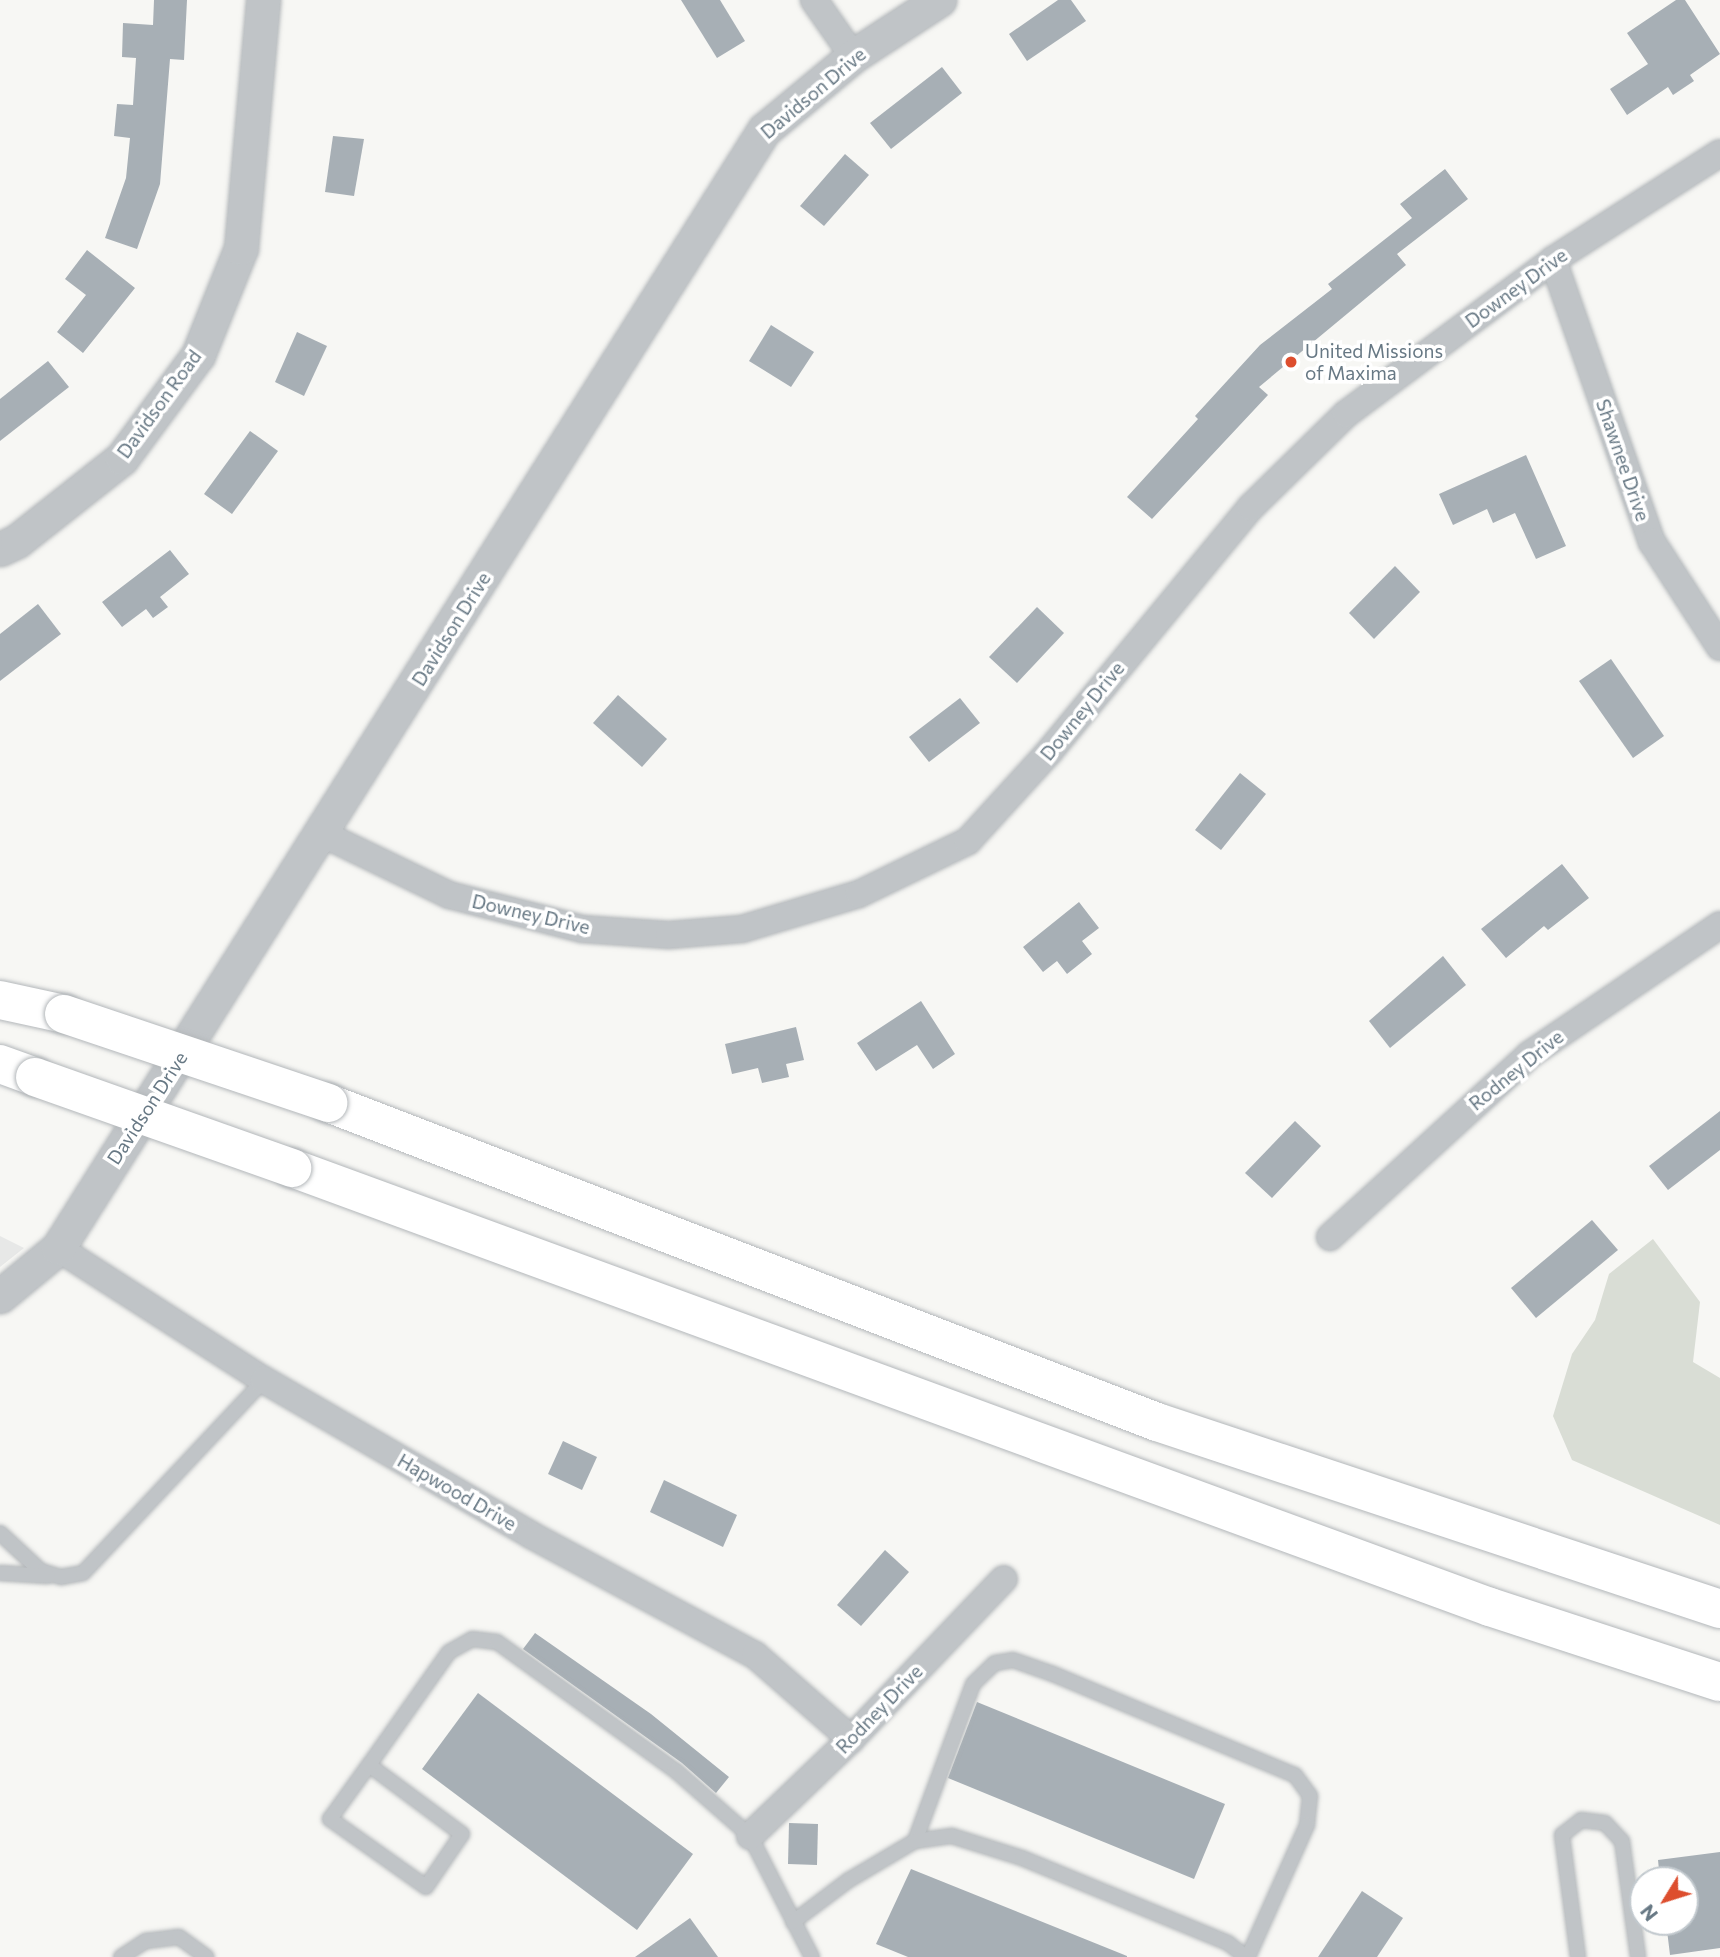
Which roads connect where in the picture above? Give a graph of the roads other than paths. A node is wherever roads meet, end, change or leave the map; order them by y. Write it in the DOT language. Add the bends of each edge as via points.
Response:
graph roads {
  1 [pos="263,0"];
  2 [pos="814,0"];
  3 [pos="939,0"];
  4 [pos="853,56"];
  5 [pos="1720,153"];
  6 [pos="1553,260"];
  7 [pos="0,549"];
  8 [pos="1720,647"];
  9 [pos="323,834"];
  10 [pos="1720,925"];
  11 [pos="0,999"];
  12 [pos="0,1064"];
  13 [pos="1330,1237"];
  14 [pos="58,1248"];
  15 [pos="0,1296"];
  16 [pos="264,1380"];
  17 [pos="0,1533"];
  18 [pos="0,1573"];
  19 [pos="52,1576"];
  20 [pos="1004,1579"];
  21 [pos="1720,1609"];
  22 [pos="1720,1682"];
  23 [pos="851,1739"];
  24 [pos="369,1765"];
  25 [pos="750,1836"];
  26 [pos="915,1841"];
  27 [pos="793,1922"];
  28 [pos="121,1957"];
  29 [pos="207,1957"];
  30 [pos="812,1957"];
  31 [pos="1247,1957"];
  32 [pos="1578,1957"];
  33 [pos="1638,1957"];
  1 -- 7 [label="street, Davidson Road" via="241,248 198,355 122,458 18,541"];
  2 -- 4 [label="street"];
  3 -- 4 [label="street, Davidson Drive"];
  4 -- 9 [label="street, Davidson Drive" via="764,130"];
  5 -- 6 [label="street, Downey Drive"];
  6 -- 8 [label="street, Shawnee Drive" via="1652,542"];
  6 -- 9 [label="street, Downey Drive" via="1346,414 1251,507 1049,752 968,841 859,894 742,929 669,935 582,929 449,895"];
  9 -- 14 [label="street, Davidson Drive"];
  10 -- 13 [label="street, Rodney Drive" via="1529,1055"];
  11 -- 21 [label="highway, bridge" via="64,1014 328,1103 1157,1423"];
  12 -- 22 [label="highway, bridge" via="1478,1603"];
  14 -- 15 [label="street, Davidson Drive"];
  14 -- 16 [label="street, Hapwood Drive"];
  16 -- 19 [label="lane" via="95,1564 73,1576"];
  16 -- 23 [label="street, Hapwood Drive" via="531,1535 755,1655"];
  17 -- 19 [label="lane"];
  18 -- 19 [label="lane"];
  20 -- 23 [label="street, Rodney Drive"];
  23 -- 25 [label="street, Rodney Drive"];
  24 -- 24 [label="lane" via="330,1819 426,1887 462,1834"];
  24 -- 25 [label="lane" via="449,1652 472,1639 497,1642 676,1770"];
  25 -- 27 [label="lane"];
  26 -- 27 [label="lane" via="849,1880"];
  26 -- 31 [label="lane" via="952,1836 1022,1858 1228,1943"];
  26 -- 31 [label="lane" via="973,1684 995,1663 1013,1660 1295,1775 1310,1796 1307,1825"];
  27 -- 30 [label="lane"];
  28 -- 29 [label="lane" via="146,1941 179,1937"];
  32 -- 33 [label="lane" via="1562,1835 1581,1820 1605,1823 1622,1841"];
}
